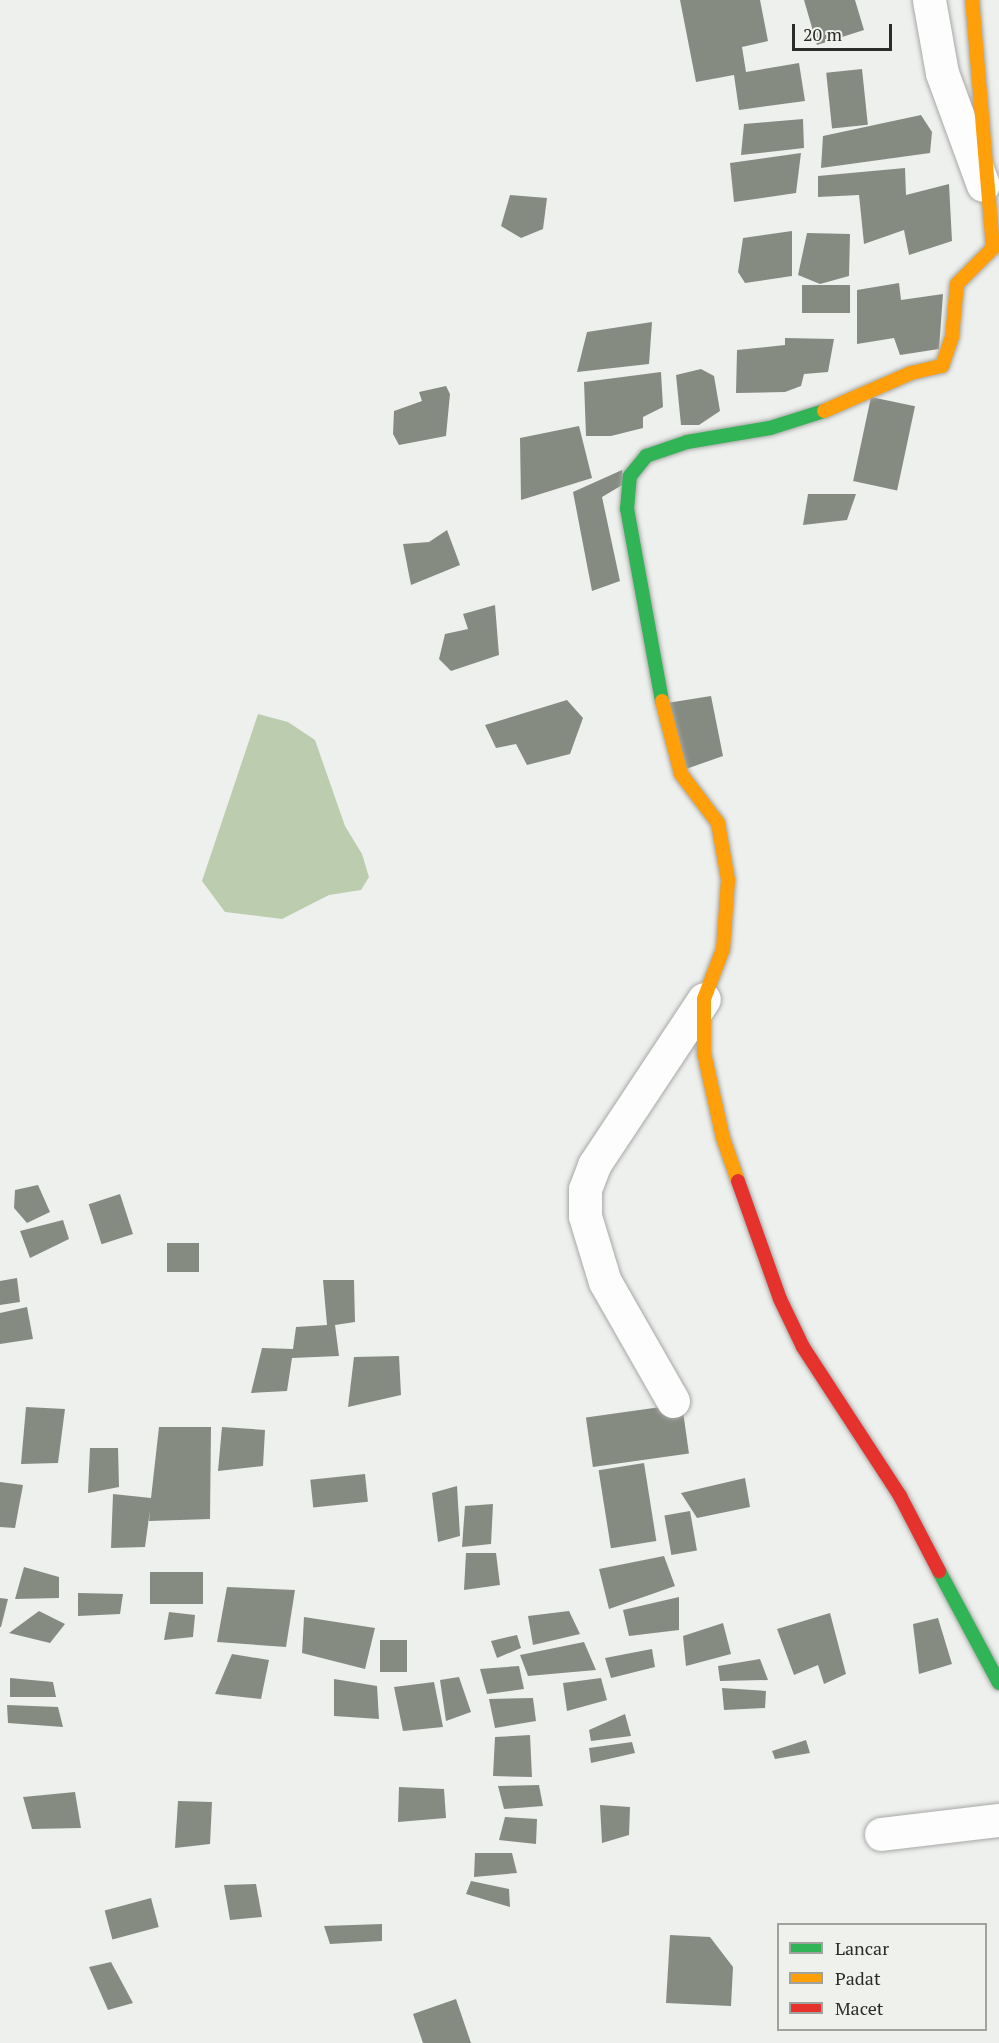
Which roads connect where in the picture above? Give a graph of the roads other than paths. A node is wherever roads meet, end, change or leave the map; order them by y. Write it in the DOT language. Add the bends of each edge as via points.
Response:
graph roads {
  1 [pos="929,0"];
  2 [pos="972,0"];
  3 [pos="992,208"];
  4 [pos="704,999"];
  5 [pos="673,1401"];
  6 [pos="999,1683"];
  7 [pos="999,1821"];
  8 [pos="881,1833"];
  1 -- 3 [label="street" via="942,73"];
  2 -- 3 [label="street"];
  3 -- 4 [label="street" via="993,248 957,284 952,337 942,366 911,373 847,404 770,428 687,442 646,456 630,476 629,520 667,728 681,774 718,823 728,880 723,949"];
  4 -- 5 [label="street" via="594,1165 585,1189 585,1216 605,1282"];
  4 -- 6 [label="street" via="704,1053 723,1138 780,1299 802,1347 900,1496"];
  7 -- 8 [label="street"];
}
